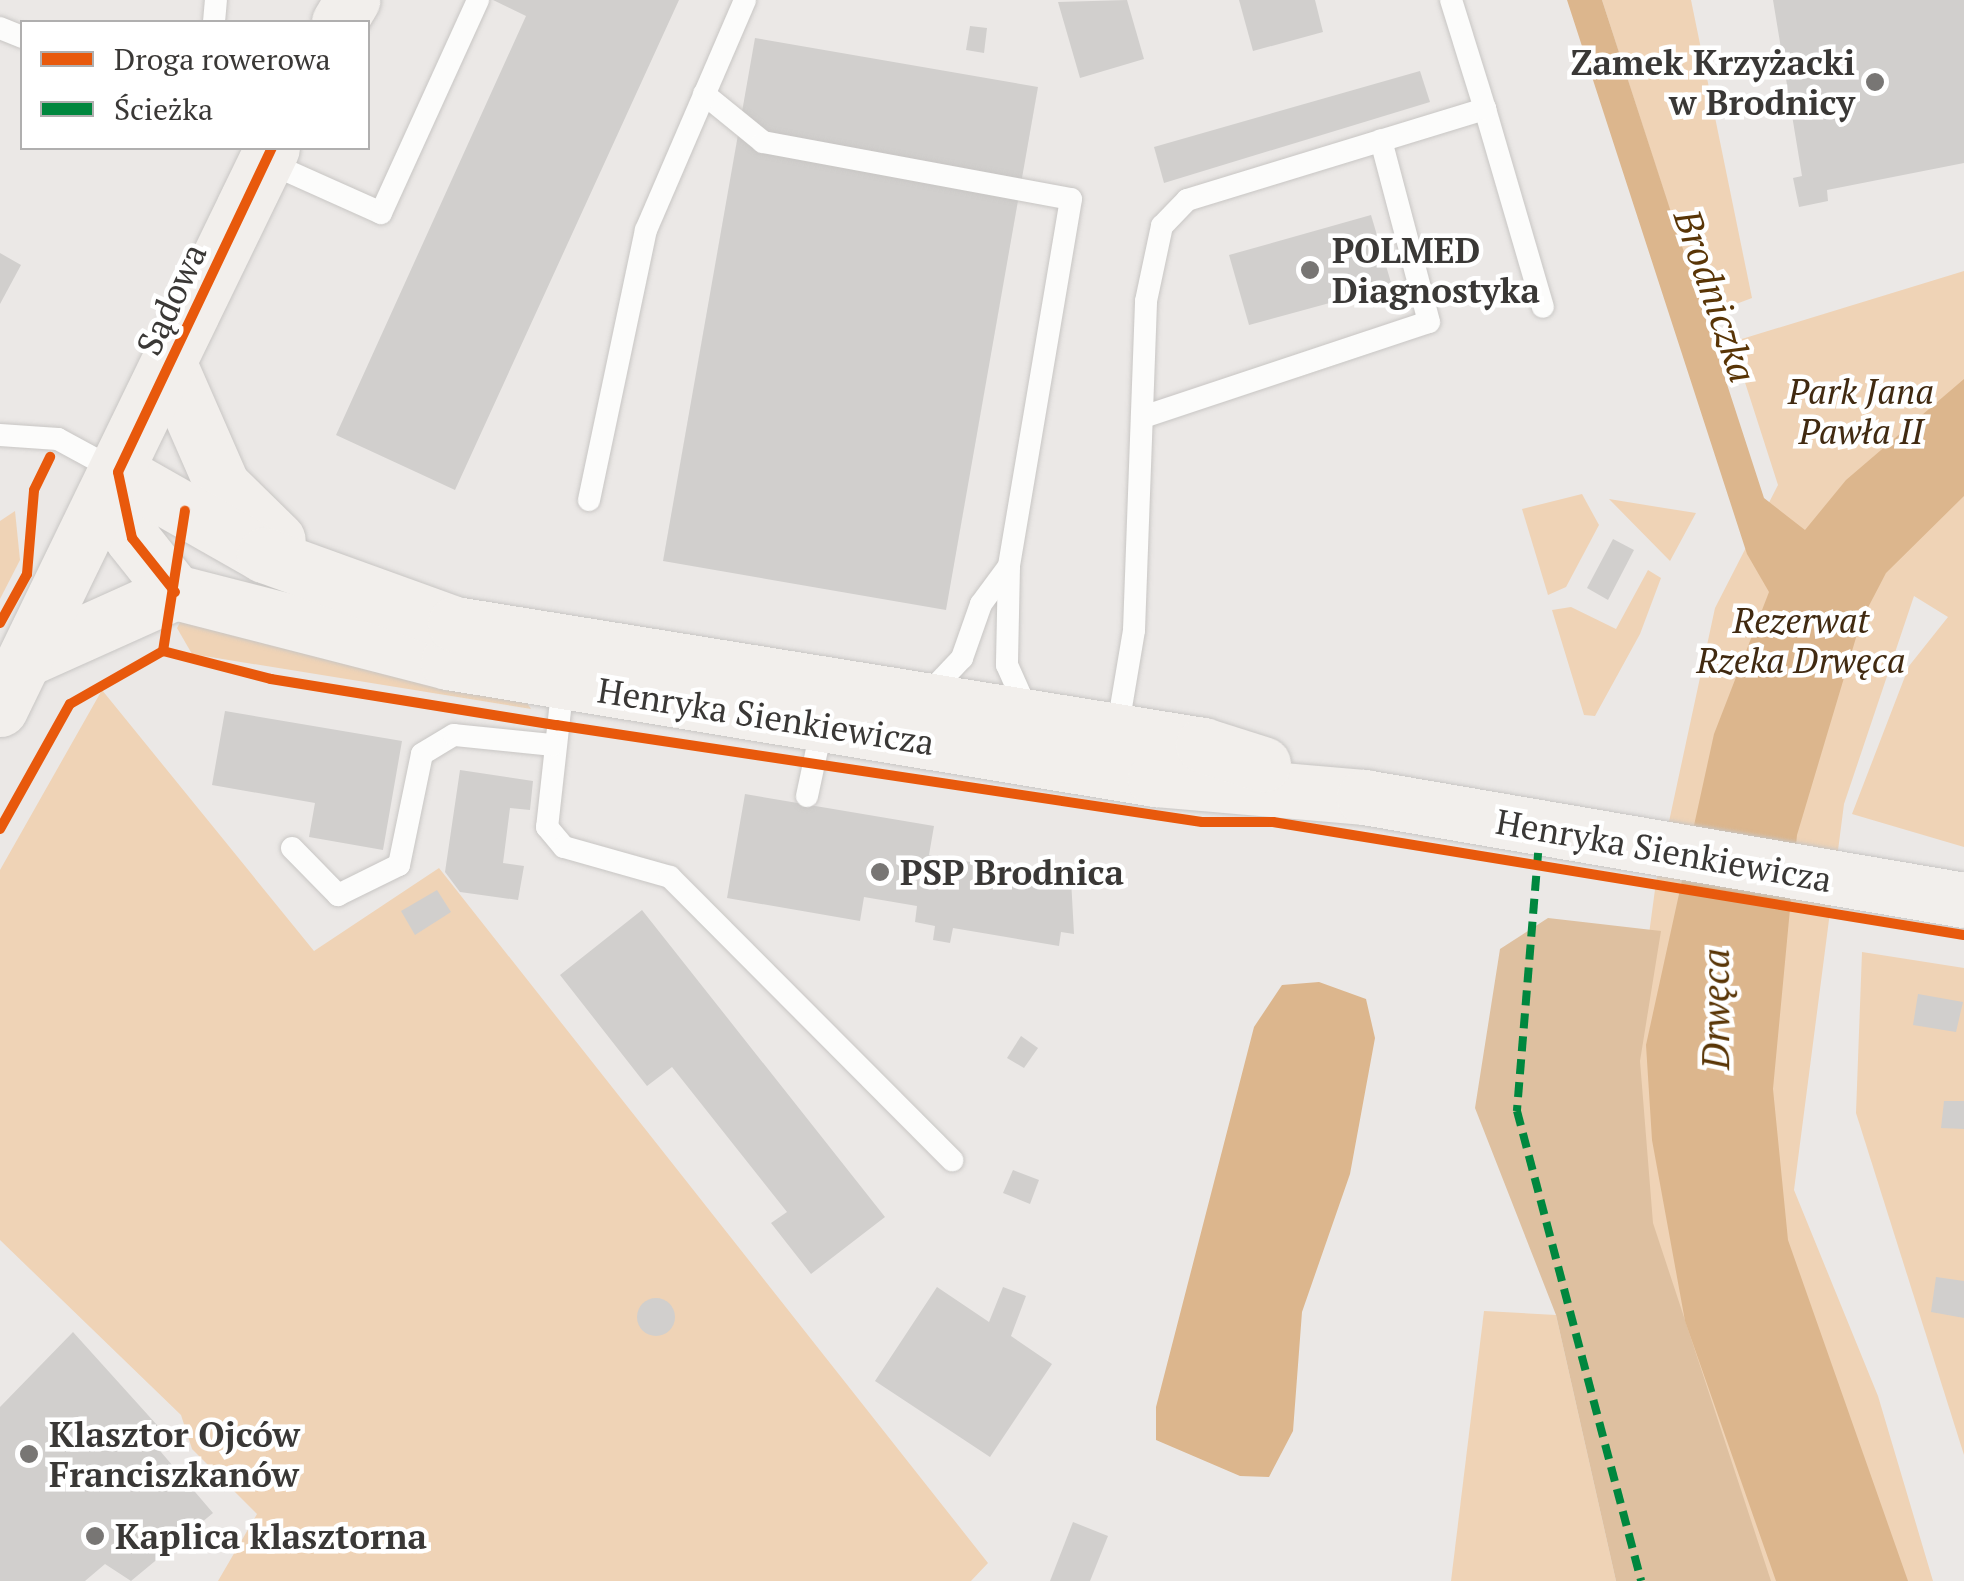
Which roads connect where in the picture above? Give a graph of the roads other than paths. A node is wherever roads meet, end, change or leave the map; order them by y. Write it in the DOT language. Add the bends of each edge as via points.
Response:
graph roads {
  1 [pos="478,0"];
  2 [pos="745,0"];
  3 [pos="1451,0"];
  4 [pos="704,94"];
  5 [pos="1484,109"];
  6 [pos="1381,140"];
  7 [pos="269,154"];
  8 [pos="1544,307"];
  9 [pos="170,366"];
  10 [pos="1143,417"];
  11 [pos="0,435"];
  12 [pos="118,472"];
  13 [pos="589,500"];
  14 [pos="1009,566"];
  15 [pos="343,583"];
  16 [pos="175,592"];
  17 [pos="26,659"];
  18 [pos="567,663"];
  19 [pos="920,700"];
  20 [pos="825,706"];
  21 [pos="0,709"];
  22 [pos="1034,718"];
  23 [pos="1117,731"];
  24 [pos="552,744"];
  25 [pos="807,796"];
  26 [pos="1364,797"];
  27 [pos="292,848"];
  28 [pos="1964,900"];
  29 [pos="952,1160"];
  1 -- 7 [label="lane" via="381,213"];
  2 -- 4 [label="lane"];
  3 -- 5 [label="lane"];
  4 -- 13 [label="lane" via="646,230"];
  4 -- 14 [label="lane" via="763,142 1071,200"];
  5 -- 6 [label="lane"];
  5 -- 8 [label="lane"];
  6 -- 10 [label="lane" via="1187,200 1162,226 1146,301"];
  6 -- 10 [label="lane" via="1429,322"];
  7 -- 9 [label="main road, Sądowa"];
  9 -- 12 [label="main road, Sądowa"];
  9 -- 15 [label="main road, Henryka Sienkiewicza" via="206,455 243,515"];
  10 -- 23 [label="lane" via="1134,630"];
  11 -- 12 [label="lane" via="58,439"];
  12 -- 15 [label="main road, Henryka Sienkiewicza" via="264,555"];
  12 -- 16 [label="main road" via="132,538"];
  12 -- 17 [label="main road, Sądowa"];
  14 -- 19 [label="lane" via="946,682"];
  14 -- 22 [label="lane" via="1007,665"];
  15 -- 18 [label="main road, Henryka Sienkiewicza"];
  16 -- 17 [label="main road"];
  16 -- 18 [label="main road, Henryka Sienkiewicza"];
  17 -- 21 [label="main road, Sądowa"];
  18 -- 20 [label="main road, Henryka Sienkiewicza"];
  18 -- 24 [label="lane"];
  19 -- 20 [label="main road, Henryka Sienkiewicza"];
  19 -- 22 [label="main road, Henryka Sienkiewicza"];
  20 -- 25 [label="lane"];
  20 -- 26 [label="main road, Henryka Sienkiewicza" via="1155,779"];
  22 -- 23 [label="main road, Henryka Sienkiewicza"];
  23 -- 26 [label="main road, Henryka Sienkiewicza" via="1203,745"];
  24 -- 27 [label="lane" via="454,735 422,754 399,865 338,895"];
  24 -- 29 [label="lane" via="543,802 564,848 670,876"];
  26 -- 28 [label="main road, Henryka Sienkiewicza"];
}
